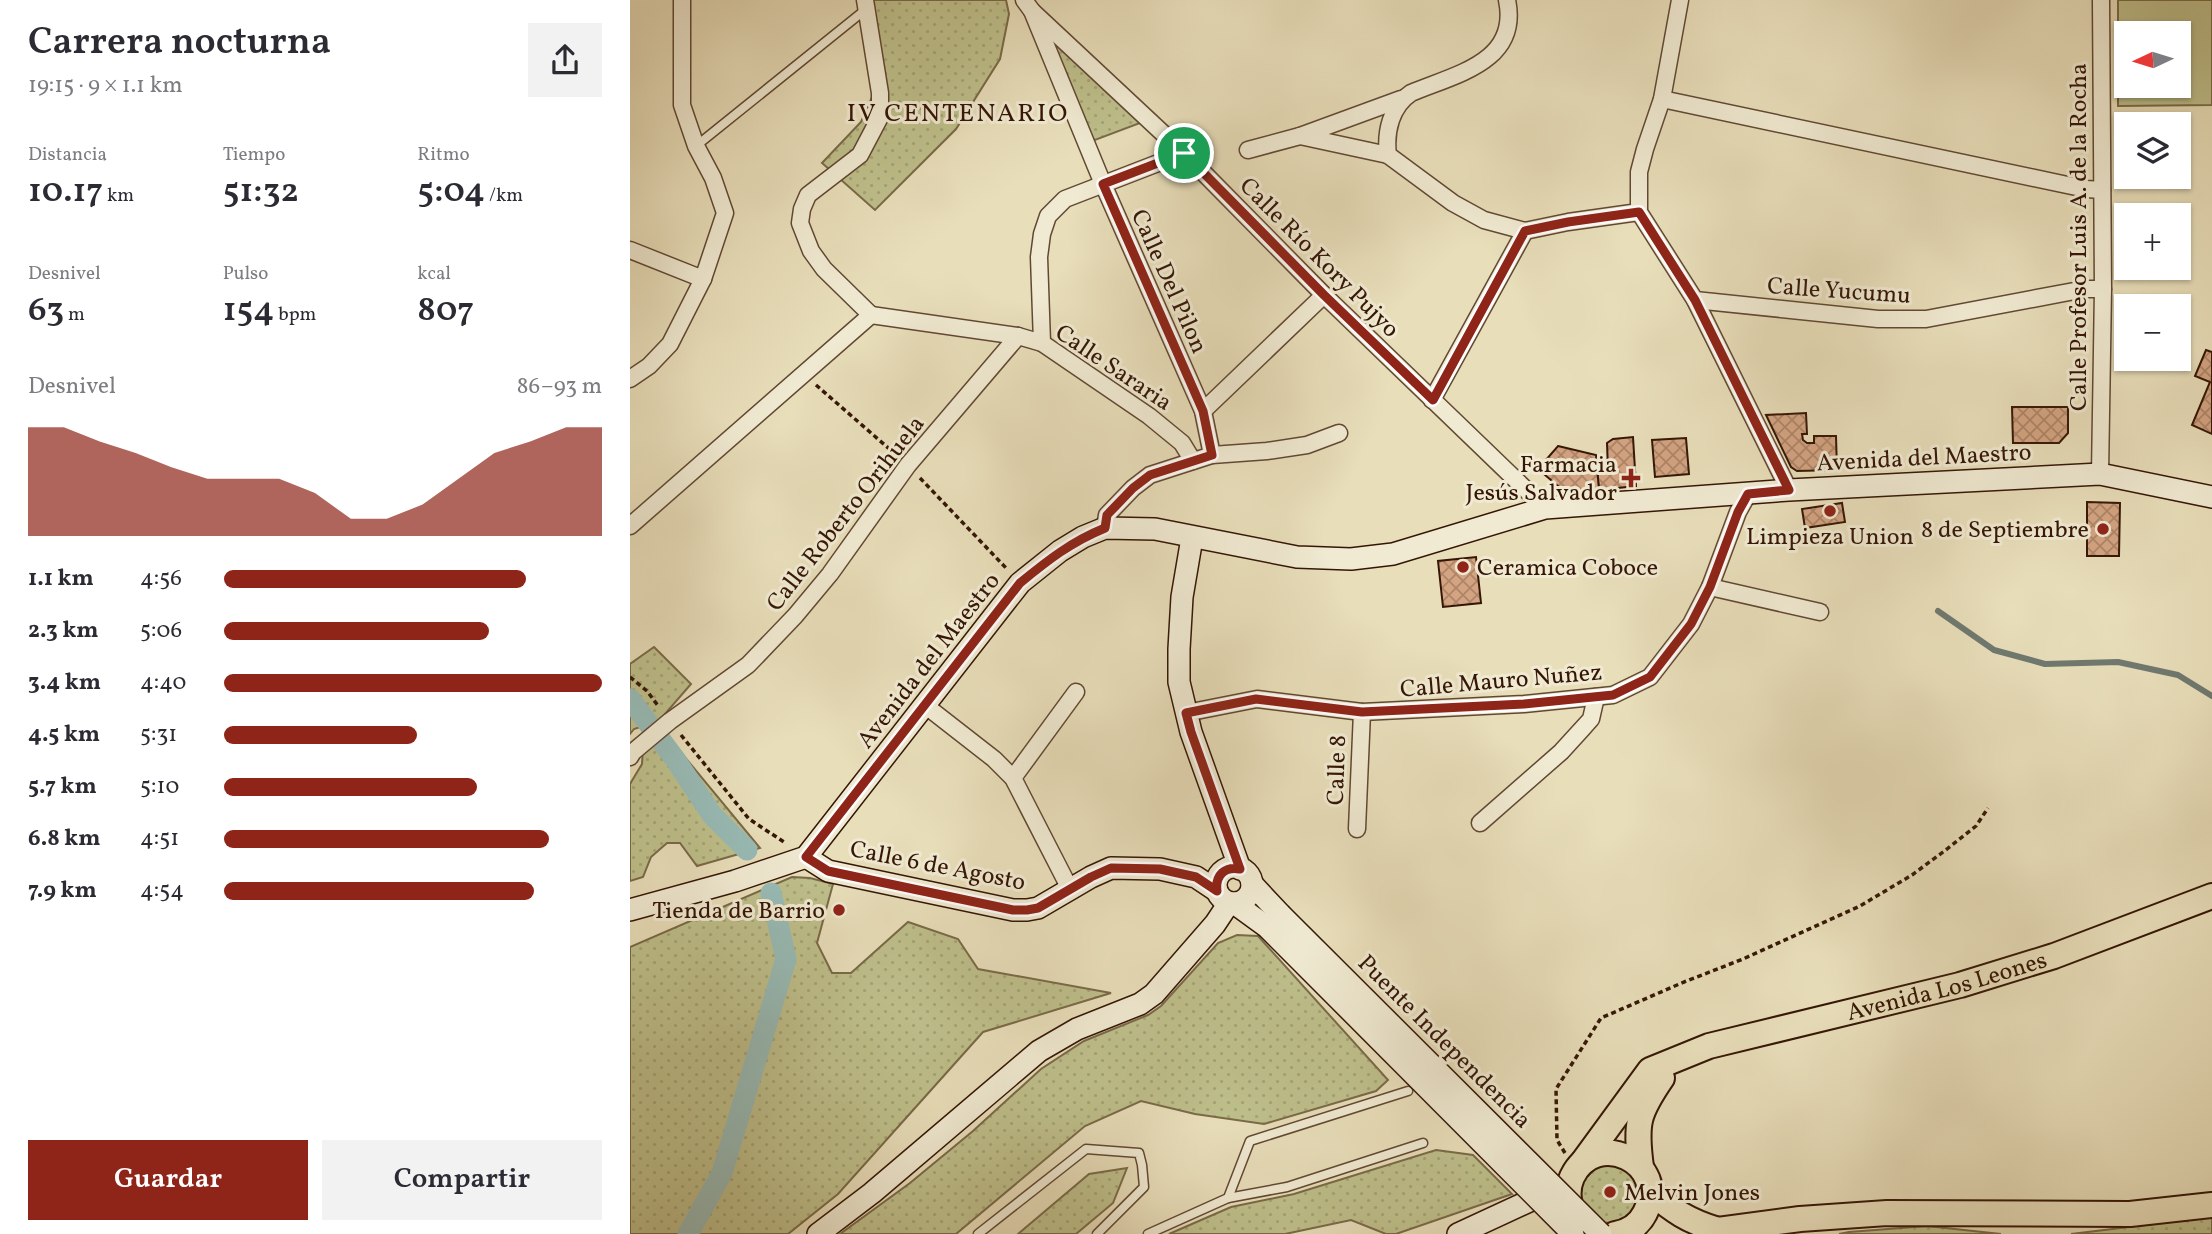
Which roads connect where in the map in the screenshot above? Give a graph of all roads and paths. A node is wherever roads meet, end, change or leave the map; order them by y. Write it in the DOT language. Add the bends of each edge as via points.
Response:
graph roads {
  1 [pos="682,0"];
  2 [pos="1507,0"];
  3 [pos="1680,0"];
  4 [pos="2101,0"];
  5 [pos="865,5"];
  6 [pos="1028,6"];
  7 [pos="1401,99"];
  8 [pos="1662,99"];
  9 [pos="1300,136"];
  10 [pos="696,146"];
  11 [pos="1248,150"];
  12 [pos="1184,153"];
  13 [pos="1388,155"];
  14 [pos="1103,184"];
  15 [pos="2102,190"];
  16 [pos="1639,212"];
  17 [pos="1525,231"];
  18 [pos="630,250"];
  19 [pos="703,279"];
  20 [pos="2103,289"];
  21 [pos="1324,295"];
  22 [pos="1695,300"];
  23 [pos="871,315"];
  24 [pos="1018,336"];
  25 [pos="1042,343"];
  26 [pos="630,379"];
  27 [pos="1433,400"];
  28 [pos="1203,411"];
  29 [pos="1339,433"];
  30 [pos="1212,455"];
  31 [pos="1193,461"];
  32 [pos="2100,474"];
  33 [pos="1789,490"];
  34 [pos="1748,494"];
  35 [pos="2212,498"];
  36 [pos="1545,508"];
  37 [pos="630,526"];
  38 [pos="1105,528"];
  39 [pos="1192,538"];
  40 [pos="1710,587"];
  41 [pos="1819,612"];
  42 [pos="630,677"];
  43 [pos="1076,692"];
  44 [pos="1596,697"];
  45 [pos="926,706"];
  46 [pos="1362,712"];
  47 [pos="1186,713"];
  48 [pos="670,721"];
  49 [pos="630,757"];
  50 [pos="1013,778"];
  51 [pos="1988,808"];
  52 [pos="1480,823"];
  53 [pos="1357,829"];
  54 [pos="806,857"];
  55 [pos="1246,877"];
  56 [pos="1070,889"];
  57 [pos="2212,896"];
  58 [pos="1227,899"];
  59 [pos="630,910"];
  60 [pos="1274,921"];
  61 [pos="1674,1060"];
  62 [pos="1408,1091"];
  63 [pos="1423,1143"];
  64 [pos="1641,1167"];
  65 [pos="1576,1171"];
  66 [pos="1650,1191"];
  67 [pos="1228,1198"];
  68 [pos="2212,1205"];
  69 [pos="1711,1232"];
  70 [pos="818,1234"];
  71 [pos="978,1234"];
  72 [pos="1097,1234"];
  73 [pos="1148,1234"];
  74 [pos="1458,1234"];
  75 [pos="1555,1234"];
  76 [pos="1573,1234"];
  77 [pos="1611,1234"];
  1 -- 10 [label="street" via="682,105"];
  2 -- 7 [label="street" via="1509,26 1488,60"];
  3 -- 8 [label="street"];
  4 -- 15 [label="street, Calle Profesor Luis A. de la Rocha"];
  5 -- 10 [label="lane"];
  5 -- 23 [label="street" via="880,117 860,155 808,195 800,223 824,269"];
  6 -- 12 [label="street, Calle Río Kory Pujyo"];
  6 -- 14 [label="street, Calle Del Pilon"];
  7 -- 9 [label="street"];
  7 -- 13 [label="street" via="1390,124"];
  8 -- 15 [label="street"];
  8 -- 16 [label="street" via="1639,172"];
  9 -- 11 [label="street"];
  9 -- 13 [label="street"];
  10 -- 19 [label="street" via="725,213"];
  12 -- 14 [label="street"];
  12 -- 21 [label="street, Calle Río Kory Pujyo"];
  13 -- 17 [label="street" via="1453,204 1484,220"];
  14 -- 25 [label="street" via="1065,199 1048,216 1039,257"];
  14 -- 28 [label="street, Calle Del Pilon"];
  15 -- 20 [label="street, Calle Profesor Luis A. de la Rocha"];
  16 -- 17 [label="street"];
  16 -- 22 [label="street"];
  17 -- 27 [label="street"];
  18 -- 19 [label="street"];
  19 -- 26 [label="street" via="670,344"];
  20 -- 22 [label="street, Calle Yucumu" via="1926,319 1878,319"];
  20 -- 32 [label="street, Calle Profesor Luis A. de la Rocha"];
  21 -- 27 [label="street, Calle Río Kory Pujyo"];
  21 -- 28 [label="street"];
  22 -- 33 [label="street"];
  23 -- 24 [label="street, Calle Sararia"];
  23 -- 37 [label="street"];
  24 -- 25 [label="street, Calle Sararia"];
  24 -- 48 [label="street, Calle Roberto Orihuela" via="908,465 795,616 748,665"];
  25 -- 31 [label="street, Calle Sararia" via="1149,416 1182,443"];
  27 -- 36 [label="street, Calle Río Kory Pujyo"];
  28 -- 30 [label="street, Calle Del Pilon"];
  29 -- 30 [label="street" via="1307,445"];
  30 -- 31 [label="street"];
  31 -- 38 [label="street" via="1150,475 1107,515"];
  32 -- 33 [label="main road, Avenida del Maestro"];
  32 -- 35 [label="main road, Avenida del Maestro"];
  33 -- 34 [label="main road, Avenida del Maestro"];
  34 -- 36 [label="main road, Avenida del Maestro"];
  34 -- 40 [label="street, Calle Mauro Nuñez"];
  36 -- 39 [label="main road, Avenida del Maestro" via="1394,554 1351,559 1297,557"];
  38 -- 39 [label="main road, Avenida del Maestro" via="1155,529"];
  38 -- 45 [label="main road, Avenida del Maestro" via="1059,551 1020,583"];
  39 -- 47 [label="main road" via="1179,649 1179,682"];
  40 -- 41 [label="street"];
  40 -- 44 [label="street, Calle Mauro Nuñez" via="1691,624 1650,677 1613,695"];
  42 -- 48 [label="path"];
  43 -- 50 [label="street"];
  44 -- 46 [label="street, Calle Mauro Nuñez"];
  44 -- 52 [label="street" via="1591,719 1582,730"];
  45 -- 50 [label="street"];
  45 -- 54 [label="main road, Avenida del Maestro"];
  46 -- 47 [label="street, Calle Mauro Nuñez" via="1256,699"];
  46 -- 53 [label="street, Calle 8"];
  47 -- 55 [label="main road"];
  48 -- 49 [label="street, Calle Roberto Orihuela"];
  48 -- 54 [label="path" via="749,819"];
  50 -- 56 [label="street"];
  51 -- 65 [label="path" via="1976,826 1947,849 1860,906 1601,1018 1556,1089 1557,1140"];
  54 -- 56 [label="main road, Calle 6 de Agosto" via="828,871 1013,910 1038,908"];
  54 -- 59 [label="main road"];
  55 -- 58 [label="main road" via="1251,890 1245,899"];
  55 -- 58 [label="main road" via="1229,868 1217,879"];
  55 -- 60 [label="main road, Puente Independencia"];
  56 -- 58 [label="main road, Calle 6 de Agosto" via="1111,868 1160,869 1196,877"];
  57 -- 61 [label="main road, Avenida Los Leones" via="2054,956 1960,985 1709,1046"];
  58 -- 60 [label="main road, Puente Independencia"];
  58 -- 70 [label="main road" via="1215,924 1154,994 1038,1051"];
  60 -- 76 [label="main road, Puente Independencia, bridge"];
  60 -- 77 [label="main road, Puente Independencia, bridge"];
  61 -- 64 [label="main road" via="1639,1118"];
  61 -- 65 [label="main road, Avenida Los Leones" via="1650,1070"];
  62 -- 67 [label="lane" via="1250,1141"];
  63 -- 67 [label="lane" via="1287,1187"];
  64 -- 65 [label="main road" via="1622,1154 1608,1152 1594,1156"];
  64 -- 66 [label="main road"];
  65 -- 74 [label="main road"];
  65 -- 77 [label="main road" via="1569,1203 1573,1214 1580,1223"];
  66 -- 69 [label="main road"];
  66 -- 77 [label="main road" via="1643,1217 1634,1226"];
  67 -- 73 [label="lane"];
  68 -- 69 [label="main road" via="2130,1214 1887,1213"];
  71 -- 72 [label="lane" via="1086,1149 1139,1153 1144,1187"];
  75 -- 77 [label="main road"];
}
